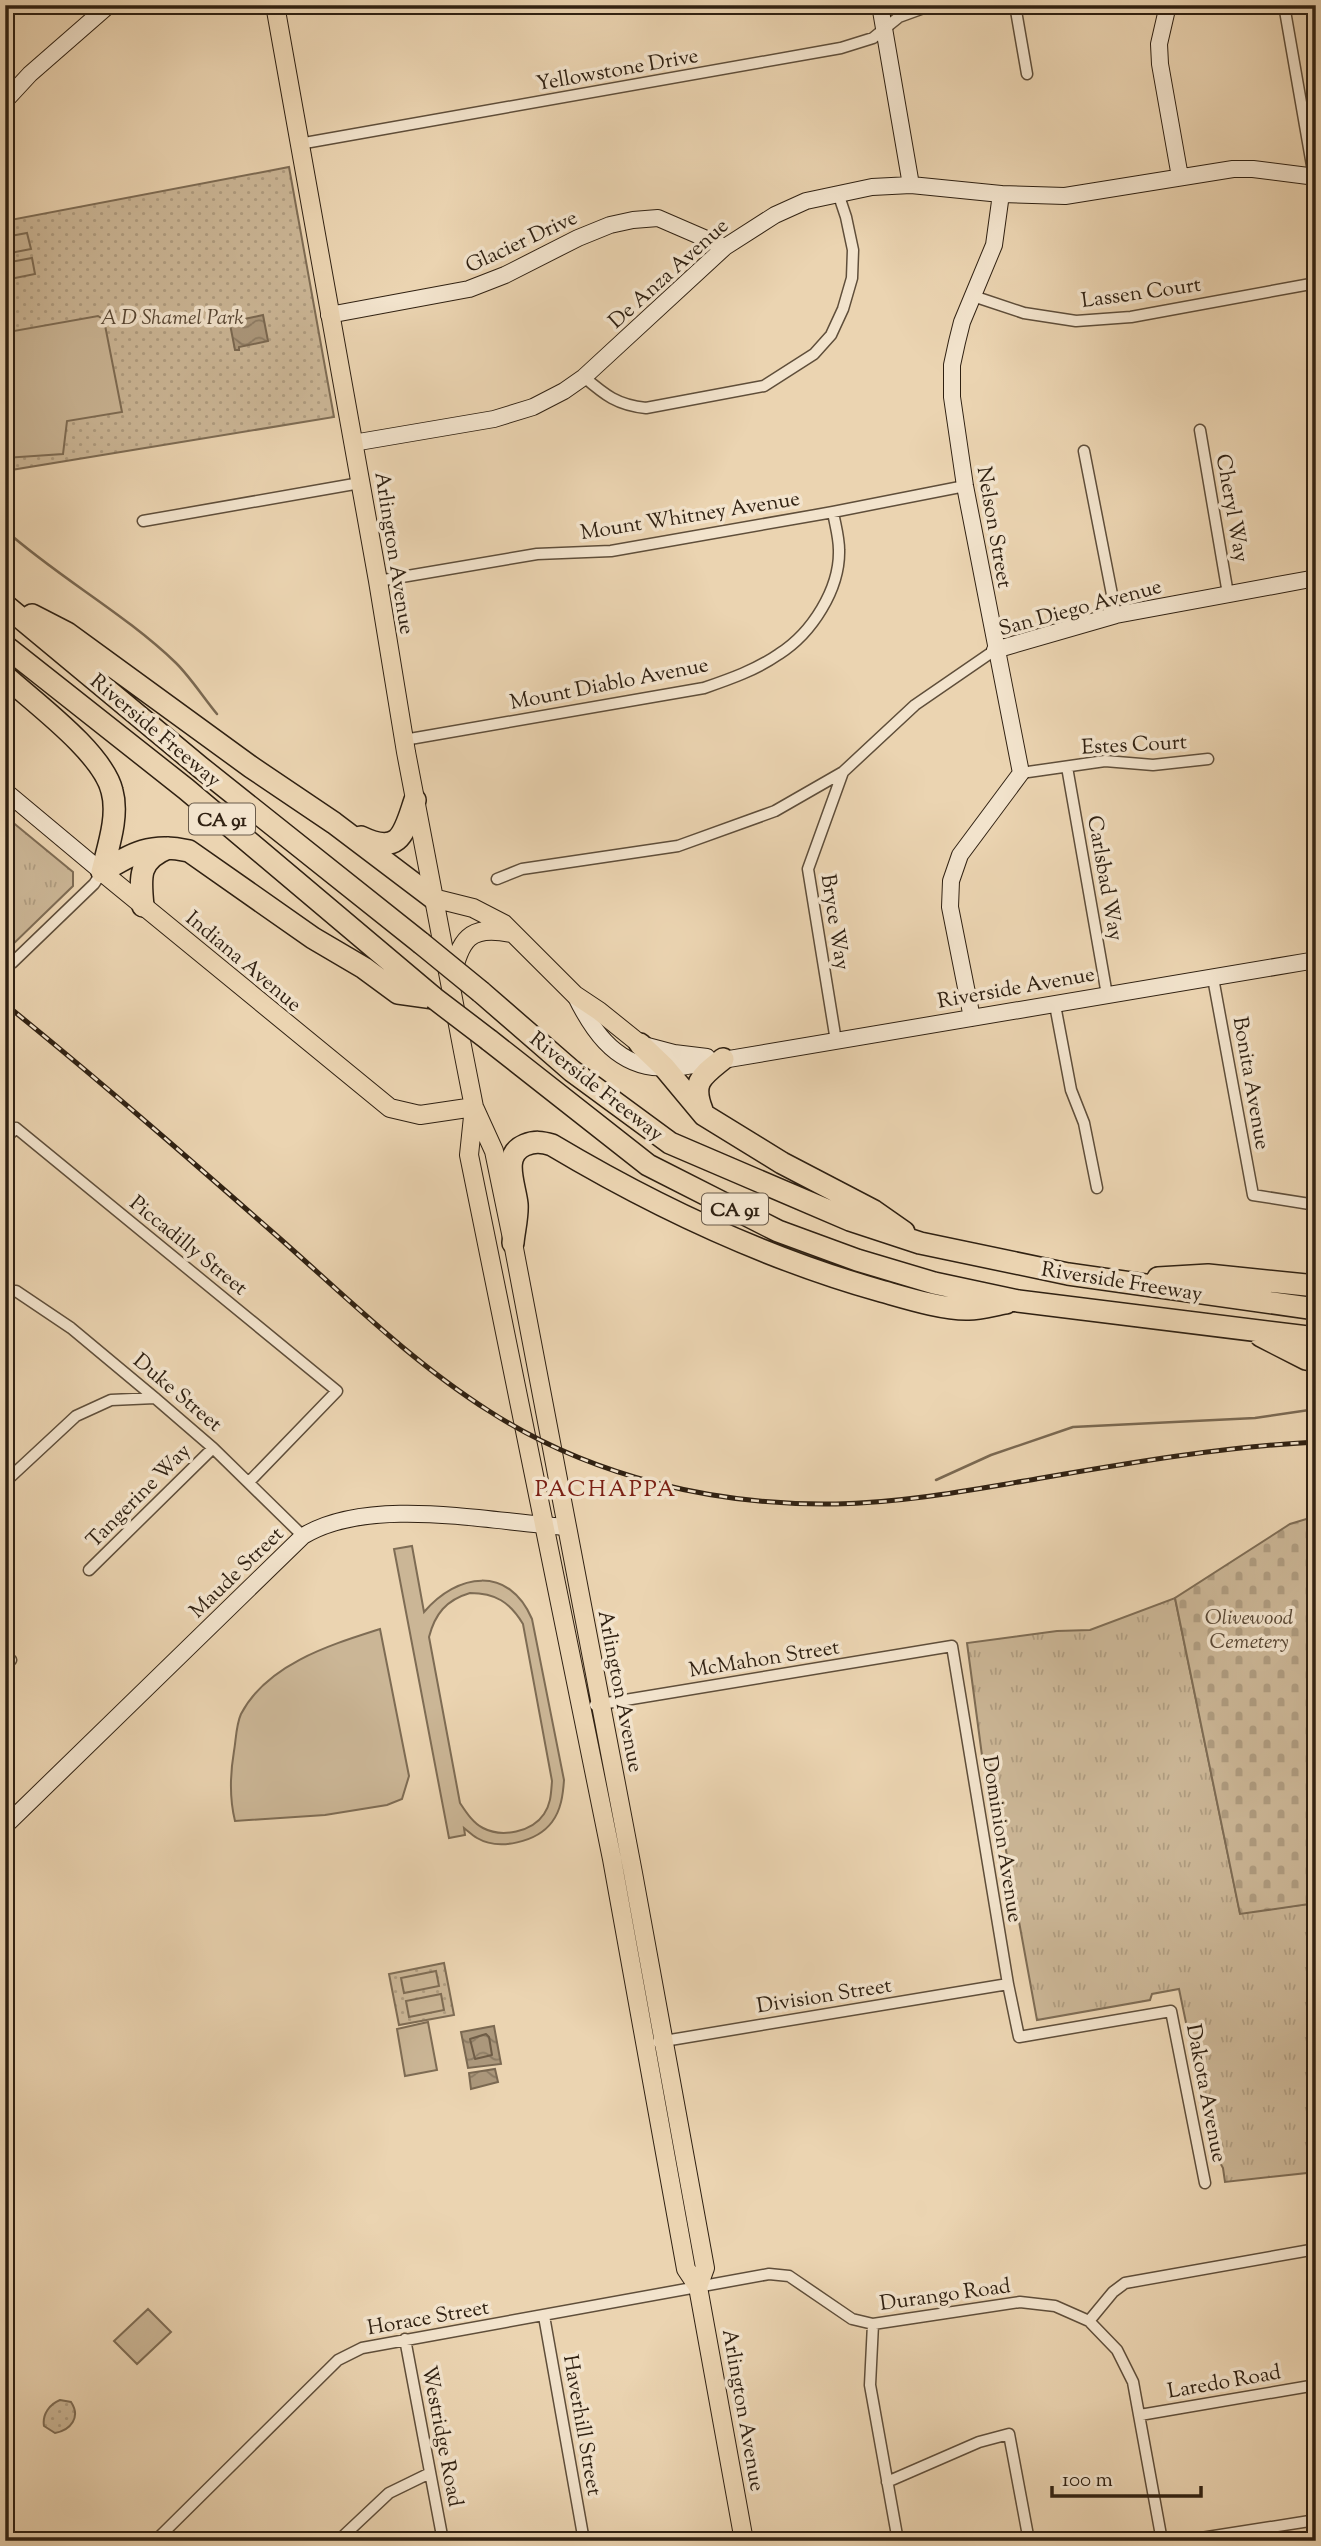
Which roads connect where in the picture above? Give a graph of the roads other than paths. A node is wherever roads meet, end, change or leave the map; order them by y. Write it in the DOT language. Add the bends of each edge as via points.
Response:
graph roads {
  1 [pos="109,5"];
  2 [pos="275,5"];
  3 [pos="880,5"];
  4 [pos="932,5"];
  5 [pos="1015,5"];
  6 [pos="1168,5"];
  7 [pos="1284,5"];
  8 [pos="884,31"];
  9 [pos="1027,74"];
  10 [pos="5,101"];
  11 [pos="299,144"];
  12 [pos="1180,177"];
  13 [pos="1315,177"];
  14 [pos="911,185"];
  15 [pos="838,192"];
  16 [pos="1001,194"];
  17 [pos="725,247"];
  18 [pos="1316,283"];
  19 [pos="973,296"];
  20 [pos="329,315"];
  21 [pos="584,377"];
  22 [pos="1200,430"];
  23 [pos="353,443"];
  24 [pos="1084,451"];
  25 [pos="360,483"];
  26 [pos="965,486"];
  27 [pos="833,512"];
  28 [pos="143,521"];
  29 [pos="1316,578"];
  30 [pos="378,581"];
  31 [pos="1228,594"];
  32 [pos="5,602"];
  33 [pos="1116,615"];
  34 [pos="5,646"];
  35 [pos="995,650"];
  36 [pos="5,676"];
  37 [pos="404,740"];
  38 [pos="1208,759"];
  39 [pos="1067,767"];
  40 [pos="843,772"];
  41 [pos="1021,774"];
  42 [pos="5,791"];
  43 [pos="415,800"];
  44 [pos="334,823"];
  45 [pos="172,847"];
  46 [pos="102,872"];
  47 [pos="497,879"];
  48 [pos="433,898"];
  49 [pos="143,906"];
  50 [pos="513,933"];
  51 [pos="1316,960"];
  52 [pos="12,963"];
  53 [pos="1213,978"];
  54 [pos="450,982"];
  55 [pos="575,995"];
  56 [pos="1107,995"];
  57 [pos="433,998"];
  58 [pos="1055,1005"];
  59 [pos="972,1018"];
  60 [pos="836,1041"];
  61 [pos="640,1044"];
  62 [pos="723,1059"];
  63 [pos="664,1067"];
  64 [pos="474,1107"];
  65 [pos="704,1115"];
  66 [pos="5,1139"];
  67 [pos="1097,1188"];
  68 [pos="1316,1205"];
  69 [pos="513,1243"];
  70 [pos="920,1243"];
  71 [pos="1118,1281"];
  72 [pos="1316,1286"];
  73 [pos="16,1291"];
  74 [pos="1018,1301"];
  75 [pos="1316,1310"];
  76 [pos="1243,1327"];
  77 [pos="1316,1338"];
  78 [pos="1316,1361"];
  79 [pos="155,1398"];
  80 [pos="213,1448"];
  81 [pos="5,1482"];
  82 [pos="249,1482"];
  83 [pos="543,1525"];
  84 [pos="566,1527"];
  85 [pos="303,1536"];
  86 [pos="89,1570"];
  87 [pos="952,1646"];
  88 [pos="601,1704"];
  89 [pos="582,1707"];
  90 [pos="5,1826"];
  91 [pos="1008,1984"];
  92 [pos="1171,2011"];
  93 [pos="655,2043"];
  94 [pos="1205,2183"];
  95 [pos="1316,2249"];
  96 [pos="698,2287"];
  97 [pos="544,2316"];
  98 [pos="1089,2321"];
  99 [pos="873,2324"];
  100 [pos="405,2339"];
  101 [pos="1316,2385"];
  102 [pos="1140,2415"];
  103 [pos="430,2473"];
  104 [pos="887,2482"];
  105 [pos="1316,2520"];
  106 [pos="155,2541"];
  107 [pos="338,2541"];
  108 [pos="443,2541"];
  109 [pos="584,2541"];
  110 [pos="744,2541"];
  111 [pos="898,2541"];
  112 [pos="1029,2541"];
  113 [pos="1162,2541"];
  114 [pos="1182,2541"];
  1 -- 10 [label="street"];
  2 -- 11 [label="main road, Arlington Avenue"];
  3 -- 8 [label="street"];
  4 -- 8 [label="street, Yellowstone Drive" via="899,17"];
  5 -- 9 [label="street"];
  6 -- 12 [label="street" via="1159,44 1160,64"];
  7 -- 13 [label="street"];
  8 -- 11 [label="street, Yellowstone Drive" via="841,48"];
  8 -- 14 [label="street"];
  11 -- 20 [label="main road, Arlington Avenue"];
  12 -- 13 [label="street, De Anza Avenue" via="1243,169"];
  12 -- 16 [label="street, De Anza Avenue" via="1065,196"];
  14 -- 15 [label="street, De Anza Avenue"];
  14 -- 16 [label="street, De Anza Avenue"];
  15 -- 17 [label="street, De Anza Avenue" via="775,215"];
  15 -- 21 [label="street" via="853,250 852,278 831,335 814,354 764,386 646,408 609,398"];
  16 -- 19 [label="street, Nelson Street" via="994,244"];
  17 -- 20 [label="street, Glacier Drive" via="659,218 633,220 578,237 469,289"];
  17 -- 21 [label="street, De Anza Avenue"];
  18 -- 19 [label="street, Lassen Court" via="1131,317 1076,321 1024,313"];
  19 -- 26 [label="street, Nelson Street" via="952,365"];
  20 -- 23 [label="main road, Arlington Avenue"];
  21 -- 23 [label="street, De Anza Avenue" via="533,407 494,419"];
  22 -- 31 [label="street, Cheryl Way"];
  23 -- 25 [label="main road, Arlington Avenue"];
  24 -- 33 [label="street"];
  25 -- 28 [label="street"];
  25 -- 30 [label="main road, Arlington Avenue"];
  26 -- 27 [label="street, Mount Whitney Avenue"];
  26 -- 35 [label="street, Nelson Street"];
  27 -- 30 [label="street, Mount Whitney Avenue" via="611,551 537,554"];
  27 -- 37 [label="street, Mount Diablo Avenue" via="839,548 829,599 781,653 746,672 704,688"];
  29 -- 31 [label="street, San Diego Avenue"];
  30 -- 37 [label="main road, Arlington Avenue"];
  31 -- 33 [label="street, San Diego Avenue"];
  32 -- 44 [label="highway" via="66,634"];
  32 -- 70 [label="highway, Riverside Freeway / CA 91, bridge" via="572,1071 670,1143 814,1206"];
  33 -- 35 [label="street, San Diego Avenue"];
  34 -- 57 [label="highway, Riverside Freeway / CA 91" via="186,789"];
  35 -- 40 [label="street, San Diego Avenue" via="915,705"];
  35 -- 41 [label="street, Nelson Street"];
  36 -- 46 [label="highway" via="89,751 107,778 113,808"];
  37 -- 43 [label="main road, Arlington Avenue"];
  38 -- 39 [label="street, Estes Court" via="1153,765 1105,761"];
  39 -- 41 [label="street, Estes Court"];
  39 -- 56 [label="street, Carlsbad Way"];
  40 -- 47 [label="street, San Diego Avenue" via="775,811 678,846 522,869"];
  40 -- 60 [label="street, Bryce Way" via="808,869"];
  41 -- 59 [label="street" via="960,855 951,881 950,907"];
  42 -- 46 [label="street, Indiana Avenue"];
  43 -- 44 [label="highway" via="395,841 378,845"];
  43 -- 48 [label="main road, Arlington Avenue"];
  44 -- 48 [label="highway"];
  45 -- 46 [label="highway" via="133,853"];
  45 -- 49 [label="highway" via="151,856 144,868"];
  45 -- 57 [label="highway" via="189,851 398,993"];
  46 -- 49 [label="main road, Indiana Avenue"];
  46 -- 52 [label="street"];
  48 -- 50 [label="main road, Riverside Avenue" via="486,913"];
  48 -- 54 [label="main road, Arlington Avenue"];
  49 -- 64 [label="main road, Indiana Avenue" via="390,1108 420,1115"];
  50 -- 54 [label="main road" via="480,930 467,937"];
  50 -- 55 [label="main road, Riverside Avenue"];
  51 -- 53 [label="street, Riverside Avenue"];
  53 -- 56 [label="street, Riverside Avenue"];
  53 -- 68 [label="street, Bonita Avenue" via="1253,1195"];
  54 -- 64 [label="main road, Arlington Avenue"];
  55 -- 61 [label="main road, Riverside Avenue"];
  55 -- 63 [label="street, Riverside Avenue" via="585,1016 616,1053 634,1062"];
  56 -- 58 [label="street, Riverside Avenue"];
  57 -- 74 [label="highway, Riverside Freeway / CA 91, bridge" via="648,1165 778,1231 857,1261"];
  58 -- 59 [label="street, Riverside Avenue"];
  58 -- 67 [label="street"];
  59 -- 60 [label="street, Riverside Avenue"];
  60 -- 62 [label="street, Riverside Avenue"];
  61 -- 62 [label="street, Riverside Avenue"];
  61 -- 63 [label="highway"];
  62 -- 63 [label="street, Riverside Avenue"];
  62 -- 65 [label="highway" via="698,1083 696,1095"];
  63 -- 65 [label="highway"];
  64 -- 69 [label="main road, Arlington Avenue" via="494,1151"];
  64 -- 83 [label="main road, Arlington Avenue" via="468,1155"];
  65 -- 70 [label="highway" via="874,1211"];
  66 -- 82 [label="street, Piccadilly Street" via="16,1128 337,1391"];
  69 -- 74 [label="highway" via="517,1208 511,1159 522,1146 541,1142 656,1204 830,1277 968,1309"];
  69 -- 84 [label="main road, Arlington Avenue"];
  70 -- 71 [label="highway, Riverside Freeway / CA 91"];
  71 -- 72 [label="highway" via="1208,1275"];
  71 -- 75 [label="highway, Riverside Freeway / CA 91"];
  73 -- 79 [label="street, Duke Street" via="72,1328"];
  74 -- 76 [label="highway, Riverside Freeway / CA 91"];
  76 -- 77 [label="highway, Riverside Freeway / CA 91"];
  76 -- 78 [label="highway"];
  79 -- 80 [label="street, Duke Street"];
  79 -- 81 [label="street" via="111,1400 76,1416"];
  80 -- 82 [label="street, Duke Street"];
  80 -- 86 [label="street, Tangerine Way"];
  82 -- 85 [label="street, Duke Street"];
  83 -- 84 [label="street, Maude Street"];
  83 -- 85 [label="street, Maude Street" via="396,1513 340,1519"];
  83 -- 89 [label="main road, Arlington Avenue"];
  84 -- 88 [label="main road, Arlington Avenue"];
  85 -- 90 [label="street, Maude Street"];
  87 -- 88 [label="street, McMahon Street"];
  87 -- 91 [label="street, Dominion Avenue"];
  88 -- 89 [label="street, McMahon Street"];
  88 -- 93 [label="main road, Arlington Avenue"];
  89 -- 93 [label="main road, Arlington Avenue"];
  91 -- 92 [label="street, Dominion Avenue" via="1019,2037"];
  91 -- 93 [label="street, Division Street"];
  92 -- 94 [label="street, Dakota Avenue"];
  93 -- 96 [label="main road, Arlington Avenue" via="705,2268"];
  95 -- 98 [label="street" via="1125,2283"];
  96 -- 97 [label="street, Horace Street"];
  96 -- 99 [label="street, Durango Road" via="769,2274 789,2277 852,2319"];
  96 -- 110 [label="main road, Arlington Avenue"];
  97 -- 100 [label="street, Horace Street"];
  97 -- 109 [label="street, Haverhill Street"];
  98 -- 99 [label="street, Durango Road" via="1055,2306 1020,2302"];
  98 -- 102 [label="street" via="1125,2364"];
  99 -- 104 [label="street" via="870,2385"];
  100 -- 103 [label="street, Westridge Road"];
  100 -- 106 [label="street, Horace Street" via="362,2348 338,2360"];
  101 -- 102 [label="street, Laredo Road"];
  102 -- 113 [label="street"];
  103 -- 107 [label="street" via="388,2493"];
  103 -- 108 [label="street, Westridge Road"];
  104 -- 111 [label="street"];
  104 -- 112 [label="street" via="978,2442 1009,2434"];
  105 -- 114 [label="street"];
}
